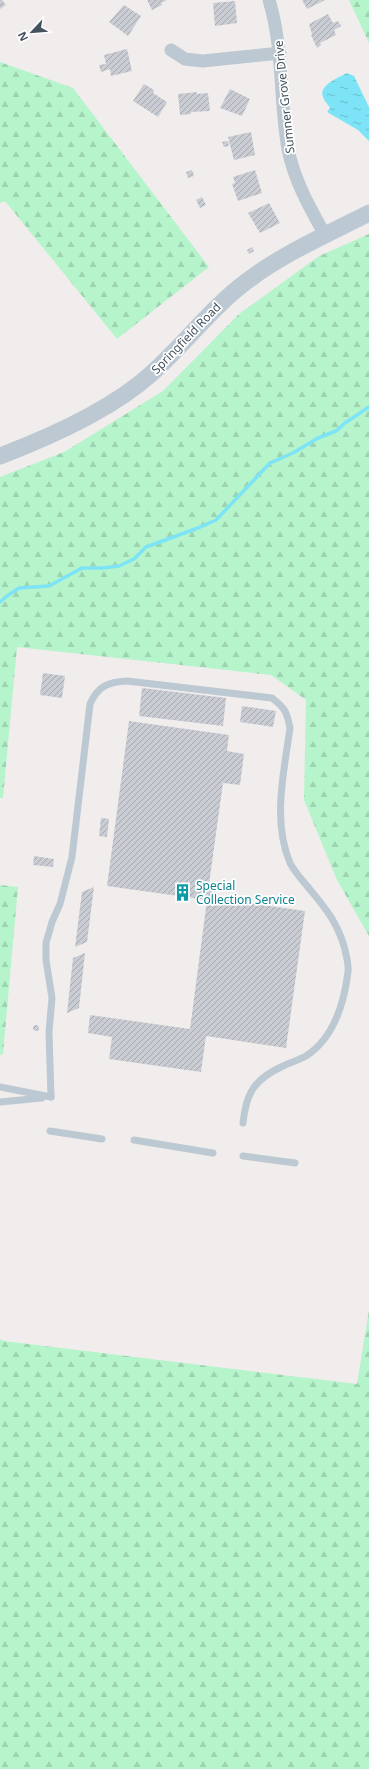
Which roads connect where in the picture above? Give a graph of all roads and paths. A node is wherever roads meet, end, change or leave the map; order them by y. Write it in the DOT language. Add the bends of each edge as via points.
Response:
graph roads {
  1 [pos="269,0"];
  2 [pos="171,50"];
  3 [pos="280,52"];
  4 [pos="369,213"];
  5 [pos="325,236"];
  6 [pos="0,456"];
  7 [pos="0,1086"];
  8 [pos="51,1097"];
  9 [pos="0,1102"];
  10 [pos="243,1123"];
  11 [pos="50,1131"];
  12 [pos="102,1139"];
  13 [pos="134,1140"];
  14 [pos="213,1153"];
  15 [pos="243,1156"];
  16 [pos="295,1163"];
  1 -- 3 [label="street, Sumner Grove Drive"];
  2 -- 3 [label="street" via="185,59 203,61"];
  3 -- 5 [label="street, Sumner Grove Drive" via="285,131 292,166"];
  4 -- 5 [label="street, Springfield Road"];
  5 -- 6 [label="street, Springfield Road" via="272,264 237,289 152,373 122,397 42,439"];
  7 -- 8 [label="lane"];
  8 -- 9 [label="lane"];
  8 -- 10 [label="lane" via="49,1032 52,998 46,943 72,858 90,704 94,694 112,682 127,680 272,698 283,706 290,728 279,811 283,838 290,863 338,927 346,952 348,970 344,998 335,1022 322,1041 306,1056 265,1075 253,1087 245,1106"];
  11 -- 12 [label="lane"];
  13 -- 14 [label="lane"];
  15 -- 16 [label="lane"];
}
